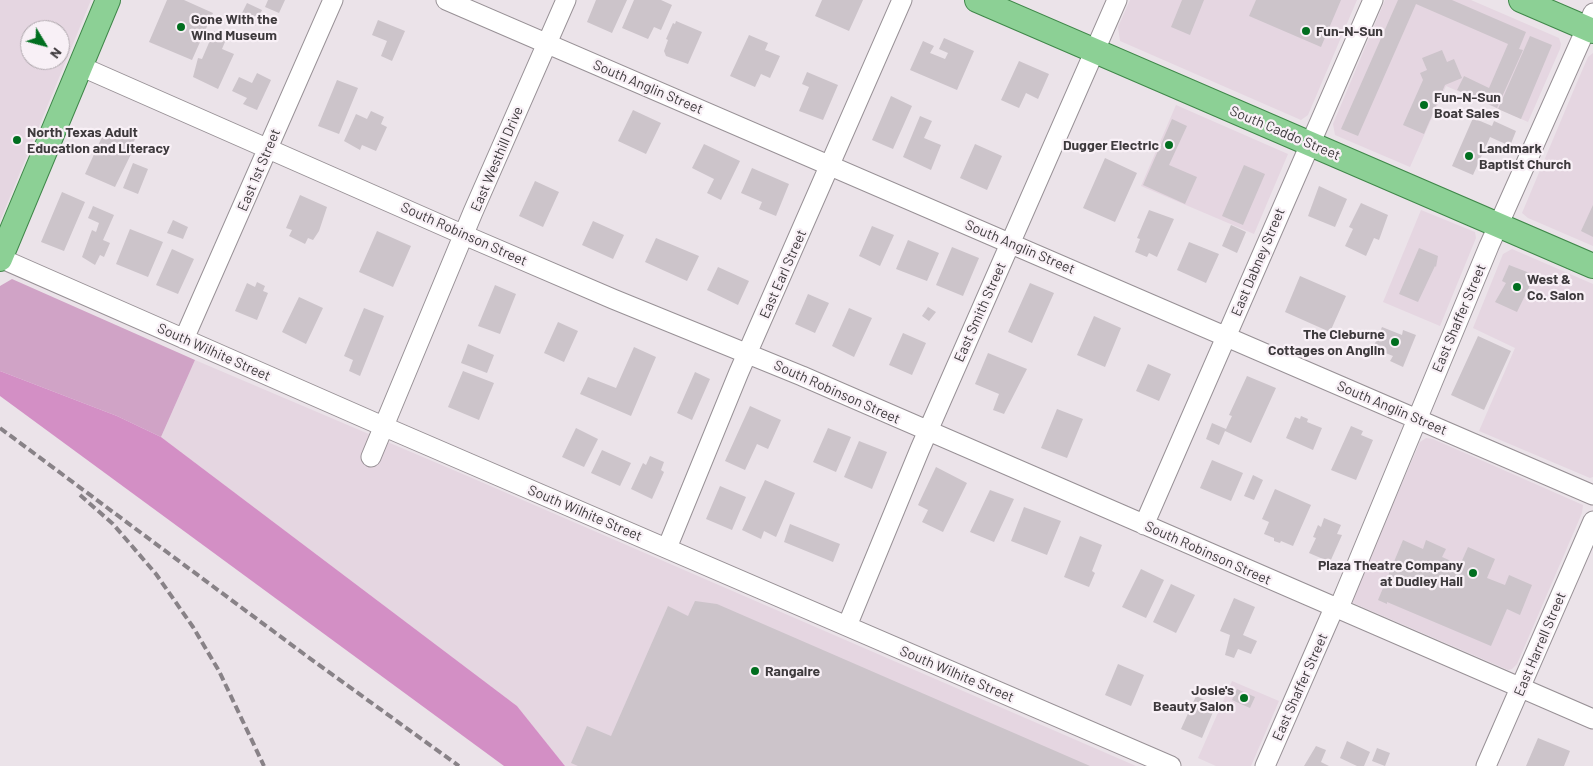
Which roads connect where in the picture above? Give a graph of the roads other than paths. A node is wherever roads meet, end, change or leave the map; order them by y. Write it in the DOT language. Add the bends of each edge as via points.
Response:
graph roads {
  1 [pos="108,0"];
  2 [pos="333,0"];
  3 [pos="446,0"];
  4 [pos="566,0"];
  5 [pos="902,0"];
  6 [pos="977,0"];
  7 [pos="1117,0"];
  8 [pos="1372,0"];
  9 [pos="1521,0"];
  10 [pos="1591,24"];
  11 [pos="547,44"];
  12 [pos="1094,51"];
  13 [pos="80,66"];
  14 [pos="1310,144"];
  15 [pos="268,148"];
  16 [pos="830,166"];
  17 [pos="1499,225"];
  18 [pos="464,235"];
  19 [pos="1010,243"];
  20 [pos="0,258"];
  21 [pos="1593,266"];
  22 [pos="1226,336"];
  23 [pos="184,339"];
  24 [pos="747,353"];
  25 [pos="1417,418"];
  26 [pos="384,427"];
  27 [pos="928,432"];
  28 [pos="371,457"];
  29 [pos="1593,495"];
  30 [pos="1593,521"];
  31 [pos="1144,525"];
  32 [pos="667,548"];
  33 [pos="1336,609"];
  34 [pos="847,626"];
  35 [pos="1521,687"];
  36 [pos="1593,719"];
  37 [pos="1171,766"];
  38 [pos="1265,766"];
  39 [pos="1486,766"];
  1 -- 13 [label="main road"];
  2 -- 15 [label="street, East 1st Street"];
  3 -- 11 [label="street, South Anglin Street"];
  4 -- 11 [label="street, East Westhill Drive"];
  5 -- 16 [label="street, East Earl Street"];
  6 -- 12 [label="main road, South Caddo Street"];
  7 -- 12 [label="street, East Smith Street"];
  8 -- 14 [label="street, East Dabney Street"];
  9 -- 10 [label="main road"];
  10 -- 17 [label="street, East Shaffer Street"];
  11 -- 16 [label="street, South Anglin Street"];
  11 -- 18 [label="street, East Westhill Drive"];
  12 -- 14 [label="main road, South Caddo Street"];
  12 -- 19 [label="street, East Smith Street"];
  13 -- 15 [label="street, South Robinson Street"];
  13 -- 20 [label="main road"];
  14 -- 17 [label="main road, South Caddo Street"];
  14 -- 22 [label="street, East Dabney Street"];
  15 -- 18 [label="street, South Robinson Street"];
  15 -- 23 [label="street, East 1st Street"];
  16 -- 19 [label="street, South Anglin Street"];
  16 -- 24 [label="street, East Earl Street"];
  17 -- 21 [label="main road, South Caddo Street"];
  17 -- 25 [label="street, East Shaffer Street"];
  18 -- 24 [label="street, South Robinson Street"];
  18 -- 26 [label="street, East Westhill Drive"];
  19 -- 22 [label="street, South Anglin Street"];
  19 -- 27 [label="street, East Smith Street"];
  20 -- 23 [label="street, South Wilhite Street"];
  22 -- 25 [label="street, South Anglin Street"];
  22 -- 31 [label="street, East Dabney Street"];
  23 -- 26 [label="street, South Wilhite Street"];
  24 -- 27 [label="street, South Robinson Street"];
  24 -- 32 [label="street, East Earl Street"];
  25 -- 29 [label="street, South Anglin Street"];
  25 -- 33 [label="street, East Shaffer Street"];
  26 -- 28 [label="street, East Westhill Drive"];
  26 -- 32 [label="street, South Wilhite Street"];
  27 -- 31 [label="street, South Robinson Street"];
  27 -- 34 [label="street, East Smith Street"];
  30 -- 35 [label="street, East Harrell Street"];
  31 -- 33 [label="street, South Robinson Street"];
  32 -- 34 [label="street, South Wilhite Street"];
  33 -- 35 [label="street, South Robinson Street"];
  33 -- 38 [label="street, East Shaffer Street"];
  34 -- 37 [label="street, South Wilhite Street"];
  35 -- 36 [label="street, South Robinson Street"];
  35 -- 39 [label="street, East Harrell Street"];
}
